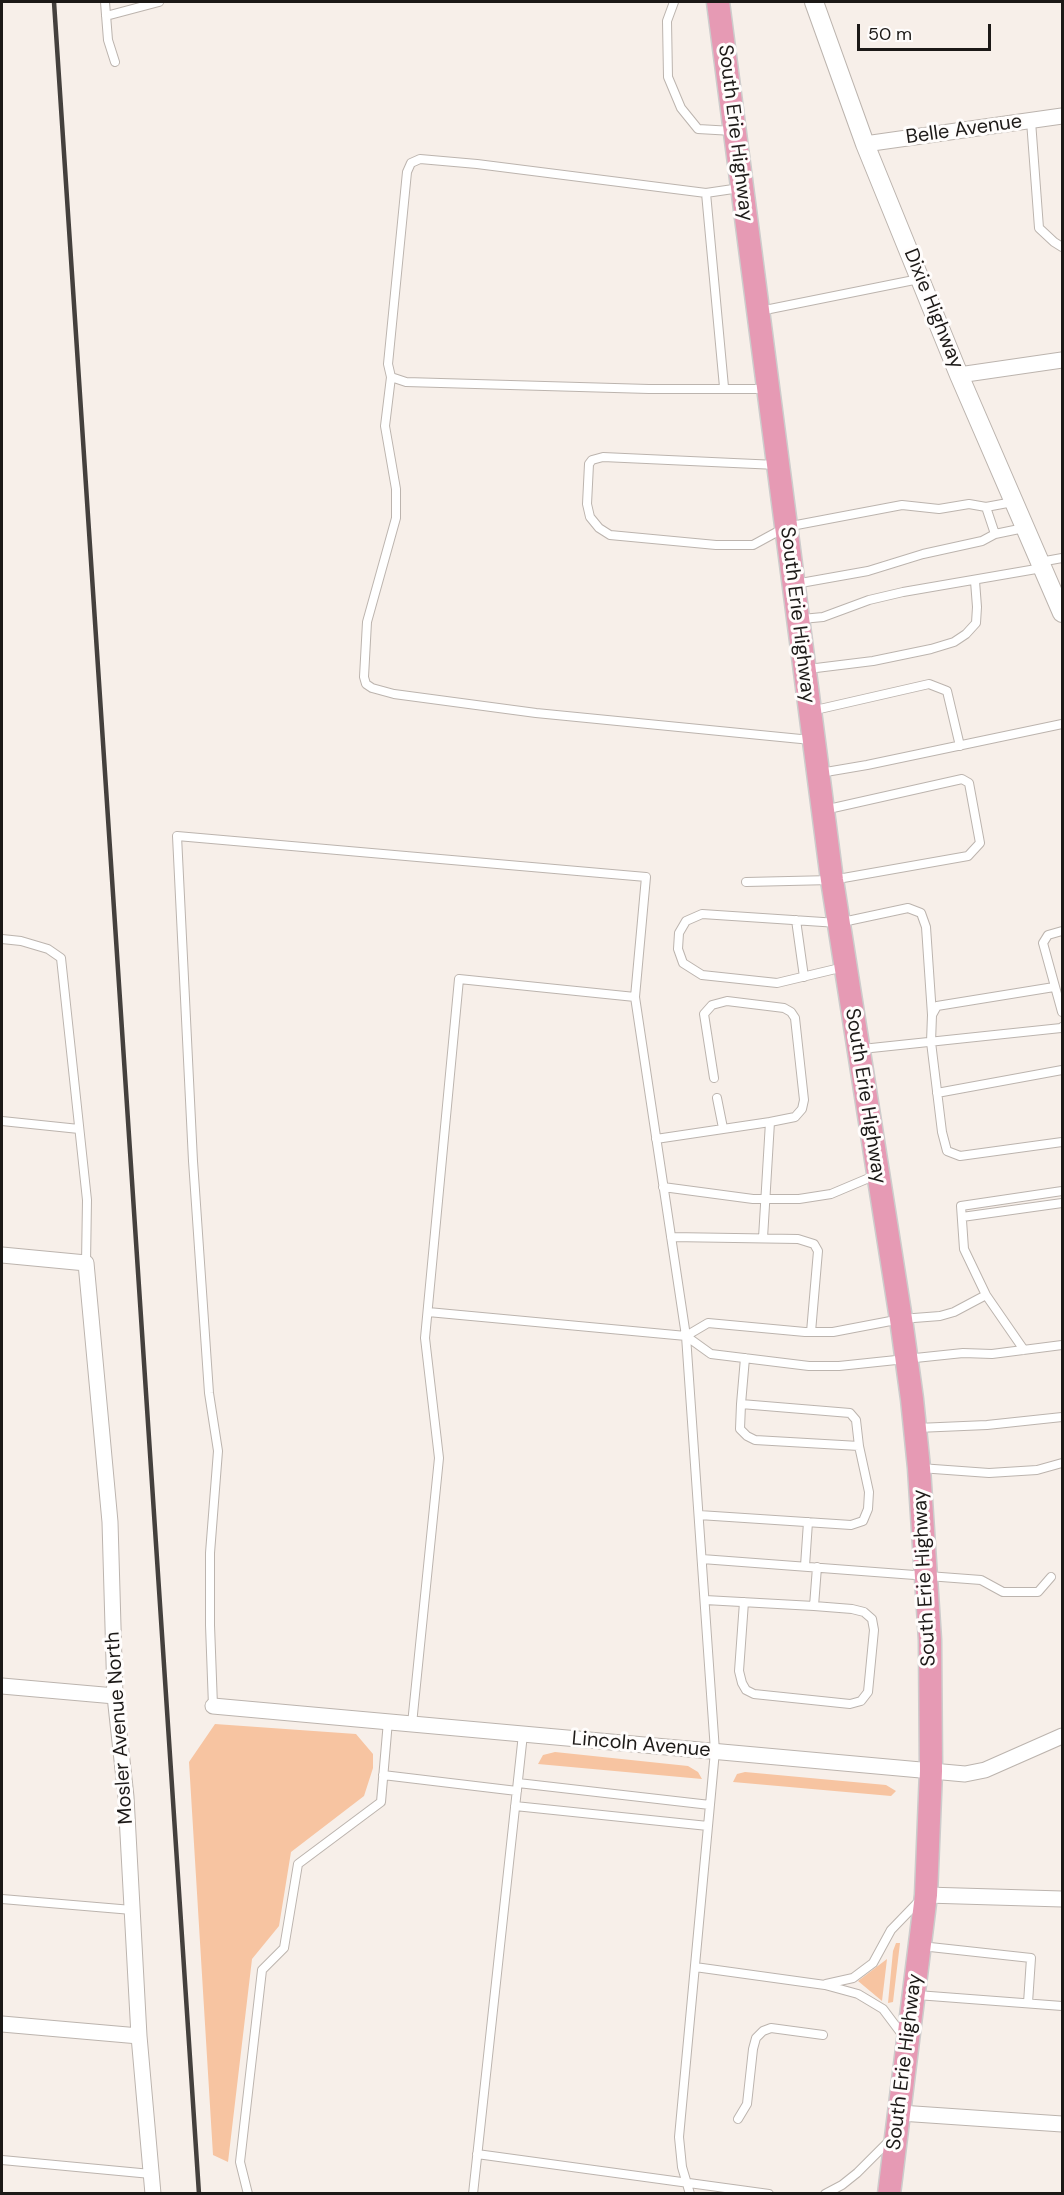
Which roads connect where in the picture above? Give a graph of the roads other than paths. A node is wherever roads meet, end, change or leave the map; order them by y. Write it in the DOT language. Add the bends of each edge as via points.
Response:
graph roads {
  1 [pos="105,2"];
  2 [pos="159,2"];
  3 [pos="674,2"];
  4 [pos="718,2"];
  5 [pos="814,2"];
  6 [pos="106,16"];
  7 [pos="114,62"];
  8 [pos="1062,116"];
  9 [pos="1031,121"];
  10 [pos="734,131"];
  11 [pos="865,144"];
  12 [pos="742,188"];
  13 [pos="706,193"];
  14 [pos="1062,241"];
  15 [pos="1053,242"];
  16 [pos="1062,247"];
  17 [pos="920,278"];
  18 [pos="758,312"];
  19 [pos="1062,360"];
  20 [pos="959,375"];
  21 [pos="392,376"];
  22 [pos="724,387"];
  23 [pos="768,389"];
  24 [pos="778,465"];
  25 [pos="1014,501"];
  26 [pos="986,507"];
  27 [pos="786,527"];
  28 [pos="1025,527"];
  29 [pos="995,534"];
  30 [pos="1062,558"];
  31 [pos="1042,565"];
  32 [pos="975,581"];
  33 [pos="793,584"];
  34 [pos="1062,613"];
  35 [pos="798,620"];
  36 [pos="804,670"];
  37 [pos="810,711"];
  38 [pos="1062,724"];
  39 [pos="814,741"];
  40 [pos="960,746"];
  41 [pos="818,773"];
  42 [pos="823,810"];
  43 [pos="832,880"];
  44 [pos="746,882"];
  45 [pos="796,920"];
  46 [pos="838,923"];
  47 [pos="1062,931"];
  48 [pos="2,939"];
  49 [pos="845,967"];
  50 [pos="804,977"];
  51 [pos="1054,987"];
  52 [pos="635,997"];
  53 [pos="1062,1012"];
  54 [pos="932,1016"];
  55 [pos="1062,1027"];
  56 [pos="931,1042"];
  57 [pos="858,1050"];
  58 [pos="1062,1070"];
  59 [pos="714,1078"];
  60 [pos="937,1093"];
  61 [pos="717,1098"];
  62 [pos="2,1121"];
  63 [pos="770,1122"];
  64 [pos="723,1128"];
  65 [pos="79,1129"];
  66 [pos="656,1139"];
  67 [pos="1062,1142"];
  68 [pos="877,1174"];
  69 [pos="663,1187"];
  70 [pos="1062,1191"];
  71 [pos="764,1199"];
  72 [pos="1062,1203"];
  73 [pos="962,1217"];
  74 [pos="671,1237"];
  75 [pos="763,1238"];
  76 [pos="2,1255"];
  77 [pos="86,1263"];
  78 [pos="986,1295"];
  79 [pos="428,1312"];
  80 [pos="901,1319"];
  81 [pos="811,1332"];
  82 [pos="686,1336"];
  83 [pos="1062,1345"];
  84 [pos="1024,1350"];
  85 [pos="745,1358"];
  86 [pos="906,1358"];
  87 [pos="741,1404"];
  88 [pos="1062,1417"];
  89 [pos="915,1428"];
  90 [pos="859,1446"];
  91 [pos="1062,1463"];
  92 [pos="919,1468"];
  93 [pos="699,1515"];
  94 [pos="808,1522"];
  95 [pos="702,1559"];
  96 [pos="805,1566"];
  97 [pos="817,1567"];
  98 [pos="927,1575"];
  99 [pos="1051,1578"];
  100 [pos="705,1600"];
  101 [pos="744,1602"];
  102 [pos="814,1606"];
  103 [pos="2,1686"];
  104 [pos="115,1696"];
  105 [pos="213,1706"];
  106 [pos="387,1721"];
  107 [pos="412,1724"];
  108 [pos="523,1734"];
  109 [pos="1062,1736"];
  110 [pos="715,1751"];
  111 [pos="931,1772"];
  112 [pos="383,1775"];
  113 [pos="517,1787"];
  114 [pos="710,1804"];
  115 [pos="515,1806"];
  116 [pos="708,1826"];
  117 [pos="926,1895"];
  118 [pos="2,1899"];
  119 [pos="1062,1899"];
  120 [pos="132,1910"];
  121 [pos="919,1946"];
  122 [pos="695,1967"];
  123 [pos="825,1985"];
  124 [pos="914,1995"];
  125 [pos="1028,2002"];
  126 [pos="1062,2006"];
  127 [pos="2,2024"];
  128 [pos="824,2035"];
  129 [pos="139,2036"];
  130 [pos="908,2042"];
  131 [pos="738,2119"];
  132 [pos="899,2123"];
  133 [pos="1062,2124"];
  134 [pos="477,2154"];
  135 [pos="2,2160"];
  136 [pos="151,2174"];
  137 [pos="686,2182"];
  138 [pos="153,2193"];
  139 [pos="248,2193"];
  140 [pos="472,2193"];
  141 [pos="690,2193"];
  142 [pos="768,2193"];
  143 [pos="825,2193"];
  144 [pos="889,2193"];
  1 -- 6 [label="lane"];
  2 -- 6 [label="lane"];
  3 -- 10 [label="lane" via="667,21 668,77 681,108 698,129"];
  4 -- 10 [label="main road, South Erie Highway"];
  5 -- 11 [label="street, Dixie Highway"];
  6 -- 7 [label="lane"];
  8 -- 9 [label="street, Belle Avenue"];
  9 -- 11 [label="street, Belle Avenue"];
  9 -- 15 [label="lane" via="1039,228"];
  10 -- 12 [label="main road, South Erie Highway"];
  11 -- 17 [label="street, Dixie Highway"];
  12 -- 13 [label="lane"];
  12 -- 18 [label="main road, South Erie Highway"];
  13 -- 21 [label="lane" via="477,164 420,159 411,163 388,364"];
  13 -- 22 [label="lane"];
  14 -- 15 [label="lane"];
  15 -- 16 [label="lane"];
  17 -- 18 [label="lane"];
  17 -- 20 [label="street, Dixie Highway"];
  18 -- 23 [label="main road, South Erie Highway"];
  19 -- 20 [label="street"];
  20 -- 25 [label="street, Dixie Highway"];
  21 -- 22 [label="lane" via="406,382 649,389"];
  21 -- 39 [label="lane" via="385,426 396,489 396,518 368,622 366,684 394,694 536,713"];
  22 -- 23 [label="lane"];
  23 -- 24 [label="main road, South Erie Highway"];
  24 -- 27 [label="main road, South Erie Highway"];
  24 -- 27 [label="lane" via="603,457 589,464 586,504 598,528 610,535 753,545"];
  25 -- 26 [label="lane"];
  25 -- 28 [label="street, Dixie Highway"];
  26 -- 27 [label="lane" via="969,504 939,509 902,505"];
  26 -- 29 [label="lane"];
  27 -- 33 [label="main road, South Erie Highway"];
  28 -- 29 [label="lane"];
  28 -- 31 [label="street, Dixie Highway"];
  29 -- 33 [label="lane" via="868,572"];
  30 -- 31 [label="lane"];
  31 -- 32 [label="lane"];
  31 -- 34 [label="street, Dixie Highway"];
  32 -- 35 [label="lane" via="903,592 823,617"];
  32 -- 36 [label="lane" via="976,623 954,642 873,661"];
  33 -- 35 [label="main road, South Erie Highway"];
  35 -- 36 [label="main road, South Erie Highway"];
  36 -- 37 [label="main road, South Erie Highway"];
  37 -- 39 [label="main road, South Erie Highway"];
  37 -- 40 [label="lane" via="929,684 947,691"];
  38 -- 40 [label="lane"];
  39 -- 41 [label="main road, South Erie Highway"];
  40 -- 41 [label="lane"];
  41 -- 42 [label="main road, South Erie Highway"];
  42 -- 43 [label="main road, South Erie Highway"];
  42 -- 43 [label="lane" via="962,779 969,783 980,843 968,856"];
  43 -- 44 [label="lane"];
  43 -- 46 [label="main road, South Erie Highway"];
  45 -- 46 [label="lane"];
  45 -- 50 [label="lane"];
  45 -- 50 [label="lane" via="702,914 686,921 679,933 678,949 683,963 702,975 777,983"];
  46 -- 49 [label="main road, South Erie Highway"];
  46 -- 54 [label="lane" via="908,908 921,913 926,927"];
  47 -- 51 [label="lane" via="1048,935 1043,944"];
  48 -- 65 [label="lane" via="48,949 61,958"];
  49 -- 50 [label="lane"];
  49 -- 57 [label="main road, South Erie Highway"];
  51 -- 53 [label="lane"];
  51 -- 54 [label="lane" via="937,1006"];
  52 -- 66 [label="lane"];
  52 -- 79 [label="lane" via="459,979"];
  52 -- 105 [label="lane" via="646,877 177,836 209,1392 218,1451 210,1553"];
  54 -- 56 [label="lane"];
  55 -- 56 [label="lane"];
  56 -- 57 [label="lane"];
  56 -- 60 [label="lane"];
  57 -- 68 [label="main road, South Erie Highway"];
  58 -- 60 [label="lane"];
  59 -- 63 [label="lane" via="704,1014 712,1005 727,1001 791,1012 795,1018 804,1100 795,1117"];
  60 -- 67 [label="lane" via="947,1150 960,1156"];
  61 -- 64 [label="lane"];
  62 -- 65 [label="lane"];
  63 -- 64 [label="lane"];
  63 -- 71 [label="lane"];
  64 -- 66 [label="lane"];
  65 -- 77 [label="lane" via="87,1200"];
  66 -- 69 [label="lane"];
  68 -- 71 [label="lane" via="831,1194"];
  68 -- 80 [label="main road, South Erie Highway"];
  69 -- 71 [label="lane"];
  69 -- 74 [label="lane"];
  70 -- 73 [label="lane" via="961,1206"];
  71 -- 75 [label="lane"];
  72 -- 73 [label="lane"];
  73 -- 78 [label="lane" via="964,1249"];
  74 -- 75 [label="lane"];
  74 -- 82 [label="lane"];
  75 -- 81 [label="lane" via="798,1239 814,1244 818,1251"];
  76 -- 77 [label="street"];
  77 -- 104 [label="street, Mosler Avenue North" via="110,1522"];
  78 -- 80 [label="lane" via="940,1316"];
  78 -- 84 [label="lane"];
  79 -- 82 [label="lane"];
  79 -- 107 [label="lane" via="425,1338 439,1458"];
  80 -- 81 [label="lane" via="833,1332"];
  80 -- 86 [label="main road, South Erie Highway"];
  81 -- 82 [label="lane" via="708,1323"];
  82 -- 85 [label="lane" via="711,1354"];
  82 -- 93 [label="lane"];
  83 -- 84 [label="lane"];
  84 -- 86 [label="lane"];
  85 -- 86 [label="lane" via="819,1366"];
  85 -- 87 [label="lane"];
  86 -- 89 [label="main road, South Erie Highway"];
  87 -- 90 [label="lane" via="850,1413 856,1420"];
  87 -- 90 [label="lane" via="740,1429 755,1440"];
  88 -- 89 [label="lane"];
  89 -- 92 [label="main road, South Erie Highway"];
  90 -- 94 [label="lane" via="868,1492 863,1521 850,1525"];
  91 -- 92 [label="lane" via="1037,1470 989,1473"];
  92 -- 98 [label="main road, South Erie Highway"];
  93 -- 94 [label="lane"];
  93 -- 95 [label="lane"];
  94 -- 96 [label="lane"];
  95 -- 96 [label="lane"];
  95 -- 100 [label="lane"];
  96 -- 97 [label="lane"];
  97 -- 98 [label="lane"];
  97 -- 102 [label="lane"];
  98 -- 99 [label="lane" via="981,1580 1003,1592 1038,1592"];
  98 -- 111 [label="main road, South Erie Highway"];
  100 -- 101 [label="lane"];
  100 -- 110 [label="lane"];
  101 -- 102 [label="lane"];
  101 -- 102 [label="lane" via="739,1671 746,1690 850,1704 861,1701 868,1692 872,1619 852,1609"];
  103 -- 104 [label="street"];
  104 -- 120 [label="street, Mosler Avenue North"];
  105 -- 106 [label="street, Lincoln Avenue"];
  106 -- 107 [label="street, Lincoln Avenue"];
  106 -- 112 [label="lane"];
  107 -- 108 [label="street, Lincoln Avenue"];
  108 -- 110 [label="street, Lincoln Avenue"];
  108 -- 113 [label="lane"];
  109 -- 111 [label="street, Lincoln Avenue" via="985,1770 965,1774"];
  110 -- 111 [label="street, Lincoln Avenue"];
  110 -- 114 [label="lane"];
  111 -- 117 [label="main road, South Erie Highway"];
  112 -- 113 [label="lane"];
  112 -- 139 [label="lane" via="381,1802 298,1864 284,1948 262,1970 240,2162"];
  113 -- 114 [label="lane"];
  113 -- 115 [label="lane"];
  114 -- 116 [label="lane"];
  115 -- 116 [label="lane"];
  115 -- 134 [label="lane"];
  116 -- 122 [label="lane"];
  117 -- 119 [label="street"];
  117 -- 121 [label="main road, South Erie Highway"];
  117 -- 123 [label="lane" via="891,1930 873,1964 853,1978"];
  118 -- 120 [label="lane"];
  120 -- 129 [label="street, Mosler Avenue North"];
  121 -- 124 [label="main road, South Erie Highway"];
  121 -- 125 [label="lane" via="1031,1958"];
  122 -- 123 [label="lane"];
  122 -- 137 [label="lane" via="679,2137"];
  123 -- 130 [label="lane" via="858,1994 883,2009"];
  124 -- 125 [label="lane"];
  124 -- 130 [label="main road, South Erie Highway"];
  125 -- 126 [label="lane"];
  127 -- 129 [label="street"];
  128 -- 131 [label="lane" via="771,2028 763,2031 756,2038 747,2104"];
  129 -- 136 [label="street, Mosler Avenue North"];
  130 -- 132 [label="main road, South Erie Highway"];
  132 -- 133 [label="street"];
  132 -- 143 [label="lane" via="857,2173"];
  132 -- 144 [label="main road, South Erie Highway"];
  134 -- 137 [label="lane"];
  134 -- 140 [label="lane"];
  135 -- 136 [label="lane"];
  136 -- 138 [label="street, Mosler Avenue North"];
  137 -- 141 [label="lane"];
  137 -- 142 [label="lane"];
}
